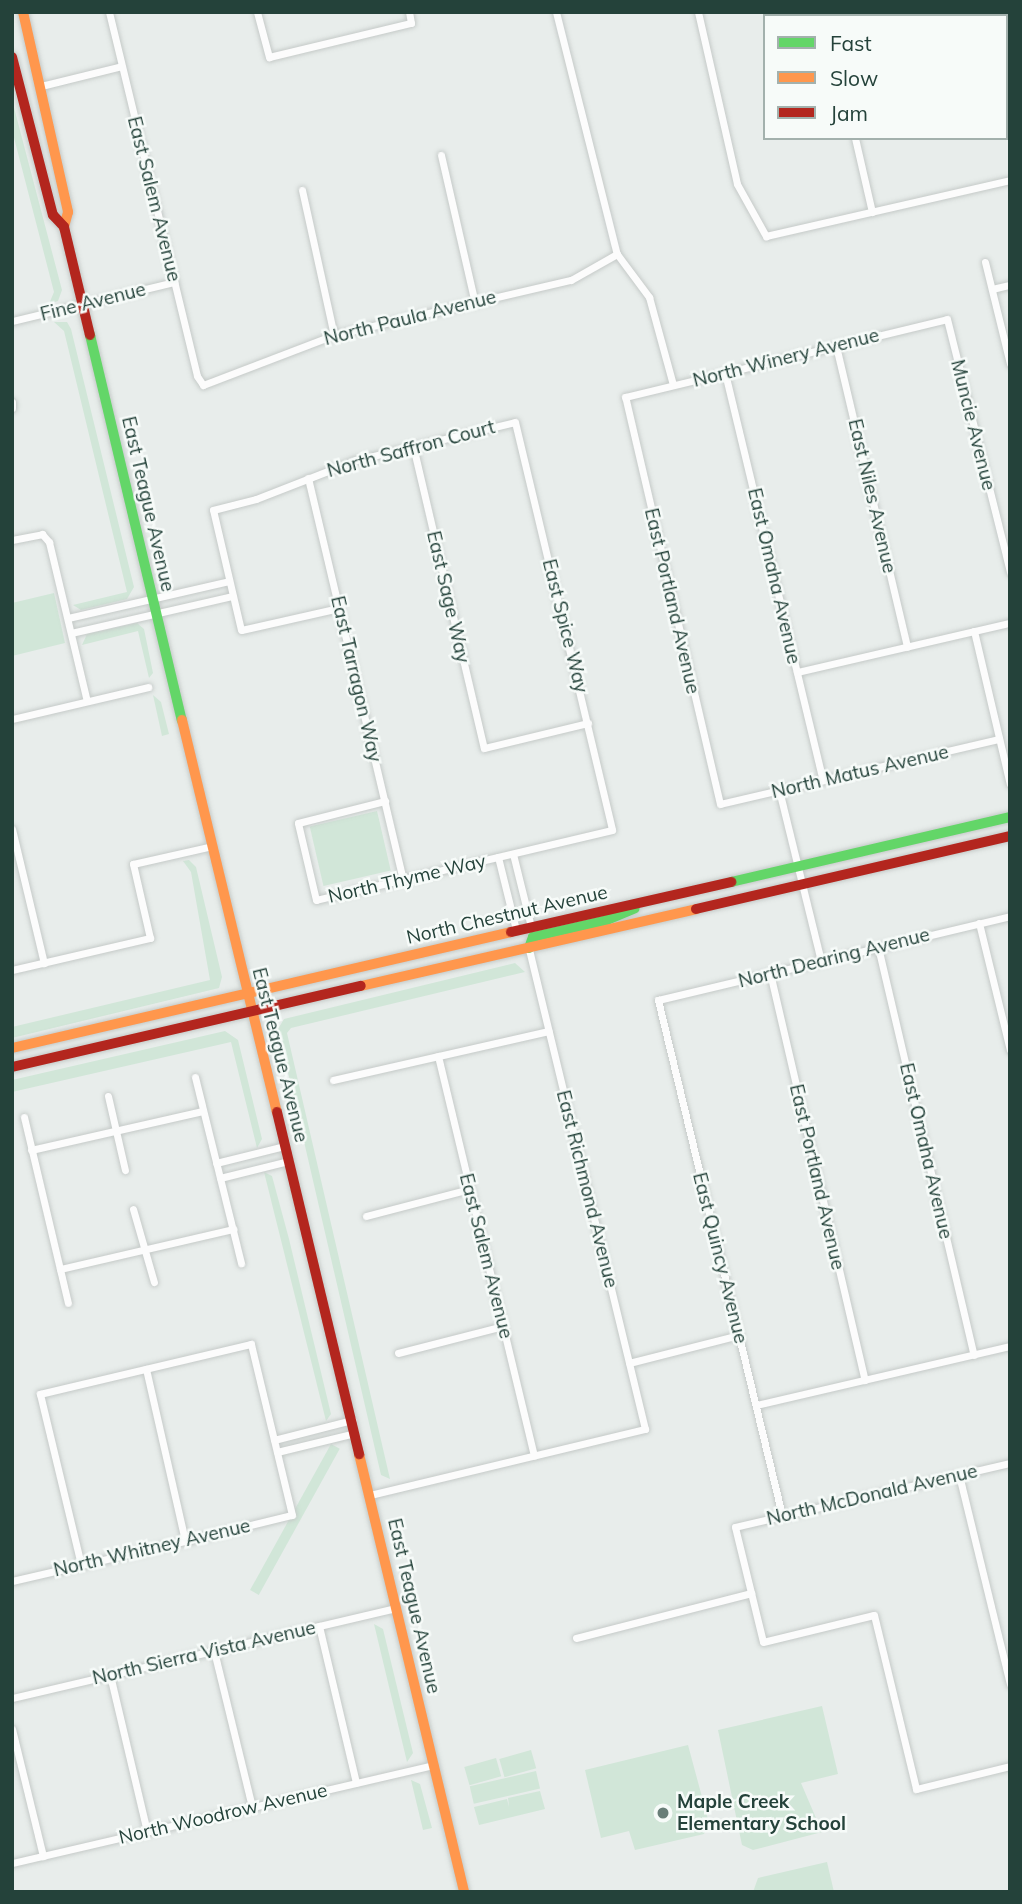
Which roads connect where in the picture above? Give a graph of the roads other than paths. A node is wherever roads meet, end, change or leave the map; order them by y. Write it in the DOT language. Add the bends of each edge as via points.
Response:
graph roads {
  1 [pos="23,12"];
  2 [pos="109,12"];
  3 [pos="257,12"];
  4 [pos="409,12"];
  5 [pos="556,12"];
  6 [pos="698,12"];
  7 [pos="12,57"];
  8 [pos="122,66"];
  9 [pos="15,83"];
  10 [pos="41,86"];
  11 [pos="855,140"];
  12 [pos="441,155"];
  13 [pos="1010,180"];
  14 [pos="302,190"];
  15 [pos="872,212"];
  16 [pos="64,227"];
  17 [pos="617,254"];
  18 [pos="985,262"];
  19 [pos="174,282"];
  20 [pos="1010,285"];
  21 [pos="992,289"];
  22 [pos="475,303"];
  23 [pos="82,305"];
  24 [pos="947,318"];
  25 [pos="12,321"];
  26 [pos="334,335"];
  27 [pos="836,346"];
  28 [pos="1010,364"];
  29 [pos="725,373"];
  30 [pos="203,385"];
  31 [pos="673,385"];
  32 [pos="625,397"];
  33 [pos="515,422"];
  34 [pos="412,446"];
  35 [pos="308,478"];
  36 [pos="12,540"];
  37 [pos="1010,572"];
  38 [pos="229,580"];
  39 [pos="190,590"];
  40 [pos="233,596"];
  41 [pos="153,598"];
  42 [pos="193,605"];
  43 [pos="339,608"];
  44 [pos="108,609"];
  45 [pos="156,613"];
  46 [pos="68,618"];
  47 [pos="1010,623"];
  48 [pos="111,624"];
  49 [pos="974,631"];
  50 [pos="71,633"];
  51 [pos="907,647"];
  52 [pos="797,673"];
  53 [pos="148,687"];
  54 [pos="87,701"];
  55 [pos="12,719"];
  56 [pos="588,723"];
  57 [pos="999,739"];
  58 [pos="823,780"];
  59 [pos="1010,784"];
  60 [pos="779,790"];
  61 [pos="385,801"];
  62 [pos="720,804"];
  63 [pos="1010,817"];
  64 [pos="13,829"];
  65 [pos="612,830"];
  66 [pos="1010,836"];
  67 [pos="212,846"];
  68 [pos="513,853"];
  69 [pos="498,857"];
  70 [pos="797,864"];
  71 [pos="403,880"];
  72 [pos="803,884"];
  73 [pos="663,896"];
  74 [pos="524,897"];
  75 [pos="509,900"];
  76 [pos="1010,916"];
  77 [pos="979,923"];
  78 [pos="531,927"];
  79 [pos="516,930"];
  80 [pos="878,947"];
  81 [pos="529,948"];
  82 [pos="821,961"];
  83 [pos="44,963"];
  84 [pos="12,970"];
  85 [pos="770,973"];
  86 [pos="247,993"];
  87 [pos="658,1000"];
  88 [pos="252,1013"];
  89 [pos="549,1031"];
  90 [pos="12,1048"];
  91 [pos="1010,1050"];
  92 [pos="438,1056"];
  93 [pos="12,1067"];
  94 [pos="195,1077"];
  95 [pos="333,1080"];
  96 [pos="108,1096"];
  97 [pos="204,1111"];
  98 [pos="24,1117"];
  99 [pos="116,1130"];
  100 [pos="284,1146"];
  101 [pos="32,1150"];
  102 [pos="244,1156"];
  103 [pos="288,1161"];
  104 [pos="216,1163"];
  105 [pos="125,1170"];
  106 [pos="247,1171"];
  107 [pos="220,1178"];
  108 [pos="470,1189"];
  109 [pos="134,1209"];
  110 [pos="366,1216"];
  111 [pos="233,1229"];
  112 [pos="145,1250"];
  113 [pos="241,1263"];
  114 [pos="60,1269"];
  115 [pos="154,1282"];
  116 [pos="68,1303"];
  117 [pos="503,1326"];
  118 [pos="739,1335"];
  119 [pos="1010,1346"];
  120 [pos="398,1353"];
  121 [pos="974,1355"];
  122 [pos="629,1363"];
  123 [pos="146,1369"];
  124 [pos="865,1380"];
  125 [pos="755,1405"];
  126 [pos="352,1420"];
  127 [pos="355,1433"];
  128 [pos="274,1440"];
  129 [pos="277,1452"];
  130 [pos="534,1456"];
  131 [pos="1010,1463"];
  132 [pos="959,1475"];
  133 [pos="370,1494"];
  134 [pos="782,1515"];
  135 [pos="186,1541"];
  136 [pos="81,1565"];
  137 [pos="12,1581"];
  138 [pos="751,1593"];
  139 [pos="396,1608"];
  140 [pos="319,1626"];
  141 [pos="576,1638"];
  142 [pos="214,1651"];
  143 [pos="110,1675"];
  144 [pos="1010,1684"];
  145 [pos="12,1698"];
  146 [pos="12,1729"];
  147 [pos="433,1765"];
  148 [pos="1010,1766"];
  149 [pos="356,1783"];
  150 [pos="252,1807"];
  151 [pos="147,1832"];
  152 [pos="43,1856"];
  153 [pos="12,1863"];
  154 [pos="464,1892"];
  1 -- 10 [label="main road, East Teague Avenue"];
  2 -- 8 [label="street, East Salem Avenue"];
  3 -- 4 [label="street" via="269,57 411,23"];
  5 -- 17 [label="street"];
  6 -- 15 [label="street" via="737,184 766,236"];
  7 -- 9 [label="main road, East Teague Avenue"];
  8 -- 10 [label="street"];
  8 -- 19 [label="street, East Salem Avenue"];
  9 -- 16 [label="main road, East Teague Avenue" via="53,215"];
  10 -- 16 [label="main road, East Teague Avenue" via="68,212"];
  11 -- 15 [label="street"];
  12 -- 22 [label="street"];
  13 -- 15 [label="street"];
  14 -- 26 [label="street"];
  16 -- 23 [label="main road, East Teague Avenue"];
  17 -- 22 [label="street, North Paula Avenue" via="571,280"];
  17 -- 31 [label="street" via="649,297"];
  18 -- 21 [label="street"];
  19 -- 23 [label="street, Fine Avenue"];
  19 -- 30 [label="street, East Salem Avenue"];
  20 -- 21 [label="street"];
  21 -- 28 [label="street"];
  22 -- 26 [label="street, North Paula Avenue"];
  23 -- 25 [label="street, Fine Avenue"];
  23 -- 41 [label="main road, East Teague Avenue"];
  24 -- 27 [label="street, North Winery Avenue"];
  24 -- 37 [label="street, Muncie Avenue"];
  26 -- 30 [label="street, North Paula Avenue"];
  27 -- 29 [label="street, North Winery Avenue"];
  27 -- 51 [label="street, East Niles Avenue"];
  29 -- 31 [label="street, North Winery Avenue"];
  29 -- 52 [label="street, East Omaha Avenue"];
  31 -- 32 [label="street, North Winery Avenue"];
  32 -- 62 [label="street, East Portland Avenue"];
  33 -- 34 [label="street, North Saffron Court"];
  33 -- 56 [label="street, East Spice Way"];
  34 -- 35 [label="street, North Saffron Court"];
  34 -- 56 [label="street, East Sage Way" via="484,748"];
  35 -- 38 [label="street, North Saffron Court" via="213,510"];
  35 -- 43 [label="street, East Tarragon Way"];
  36 -- 46 [label="street" via="42,534 50,542"];
  38 -- 39 [label="street"];
  38 -- 40 [label="street"];
  39 -- 41 [label="street"];
  39 -- 42 [label="street"];
  40 -- 42 [label="street"];
  40 -- 43 [label="street" via="241,630"];
  41 -- 44 [label="street"];
  41 -- 45 [label="main road, East Teague Avenue"];
  42 -- 45 [label="street"];
  43 -- 61 [label="street, East Tarragon Way"];
  44 -- 46 [label="street"];
  44 -- 48 [label="street"];
  45 -- 48 [label="street"];
  45 -- 67 [label="main road, East Teague Avenue"];
  46 -- 50 [label="street"];
  47 -- 49 [label="street"];
  48 -- 50 [label="street"];
  49 -- 51 [label="street"];
  49 -- 57 [label="street"];
  50 -- 54 [label="street"];
  51 -- 52 [label="street"];
  52 -- 58 [label="street, East Omaha Avenue"];
  53 -- 54 [label="street"];
  54 -- 55 [label="street"];
  56 -- 65 [label="street, East Spice Way"];
  57 -- 58 [label="street, North Matus Avenue"];
  57 -- 59 [label="street"];
  58 -- 60 [label="street, North Matus Avenue"];
  60 -- 62 [label="street, North Matus Avenue"];
  60 -- 70 [label="street"];
  61 -- 71 [label="street, East Tarragon Way"];
  61 -- 71 [label="street, North Thyme Way" via="298,823 316,900"];
  63 -- 70 [label="main road, North Chestnut Avenue"];
  64 -- 83 [label="street"];
  65 -- 68 [label="street, North Thyme Way"];
  66 -- 72 [label="main road, North Chestnut Avenue"];
  67 -- 83 [label="street" via="133,864 150,938"];
  67 -- 86 [label="main road, East Teague Avenue"];
  68 -- 69 [label="street, North Thyme Way"];
  68 -- 74 [label="street, North Thyme Way"];
  69 -- 71 [label="street, North Thyme Way"];
  69 -- 75 [label="street, North Thyme Way"];
  70 -- 72 [label="street"];
  70 -- 73 [label="main road, North Chestnut Avenue"];
  72 -- 81 [label="main road, North Chestnut Avenue"];
  72 -- 82 [label="street"];
  73 -- 78 [label="main road, North Chestnut Avenue"];
  73 -- 81 [label="main road" via="607,920 533,937"];
  74 -- 75 [label="street"];
  74 -- 78 [label="street, North Thyme Way"];
  75 -- 79 [label="street, North Thyme Way"];
  76 -- 77 [label="street, North Dearing Avenue"];
  77 -- 80 [label="street, North Dearing Avenue"];
  77 -- 91 [label="street"];
  78 -- 79 [label="main road, North Chestnut Avenue"];
  79 -- 86 [label="main road, North Chestnut Avenue"];
  80 -- 82 [label="street, North Dearing Avenue"];
  80 -- 121 [label="street, East Omaha Avenue"];
  81 -- 88 [label="main road, North Chestnut Avenue"];
  81 -- 89 [label="street, East Richmond Avenue"];
  82 -- 85 [label="street, North Dearing Avenue"];
  83 -- 84 [label="street"];
  85 -- 87 [label="street, North Dearing Avenue"];
  85 -- 124 [label="street, East Portland Avenue"];
  86 -- 88 [label="main road, East Teague Avenue"];
  86 -- 90 [label="main road, North Chestnut Avenue"];
  87 -- 118 [label="street, East Quincy Avenue"];
  88 -- 93 [label="main road, North Chestnut Avenue"];
  88 -- 100 [label="main road, East Teague Avenue"];
  89 -- 92 [label="street"];
  89 -- 122 [label="street, East Richmond Avenue"];
  92 -- 95 [label="street"];
  92 -- 108 [label="street, East Salem Avenue"];
  94 -- 97 [label="street"];
  96 -- 99 [label="street"];
  97 -- 99 [label="street"];
  97 -- 104 [label="street"];
  98 -- 101 [label="street"];
  99 -- 101 [label="street"];
  99 -- 105 [label="street"];
  100 -- 102 [label="street"];
  100 -- 103 [label="main road, East Teague Avenue"];
  101 -- 114 [label="street"];
  102 -- 104 [label="street"];
  102 -- 106 [label="street"];
  103 -- 106 [label="street"];
  103 -- 126 [label="main road, East Teague Avenue"];
  104 -- 107 [label="street"];
  106 -- 107 [label="street"];
  107 -- 111 [label="street"];
  108 -- 110 [label="street"];
  108 -- 117 [label="street, East Salem Avenue"];
  109 -- 112 [label="street"];
  111 -- 112 [label="street"];
  111 -- 113 [label="street"];
  112 -- 114 [label="street"];
  112 -- 115 [label="street"];
  114 -- 116 [label="street"];
  117 -- 120 [label="street"];
  117 -- 130 [label="street, East Salem Avenue"];
  118 -- 122 [label="street"];
  118 -- 125 [label="street, East Quincy Avenue"];
  119 -- 121 [label="street"];
  121 -- 124 [label="street"];
  122 -- 130 [label="street, East Richmond Avenue" via="645,1429"];
  123 -- 128 [label="street" via="251,1344"];
  123 -- 135 [label="street"];
  123 -- 136 [label="street" via="40,1394"];
  124 -- 125 [label="street"];
  125 -- 134 [label="street, East Quincy Avenue"];
  126 -- 127 [label="main road, East Teague Avenue"];
  126 -- 128 [label="street"];
  127 -- 129 [label="street"];
  127 -- 133 [label="main road, East Teague Avenue"];
  128 -- 129 [label="street"];
  129 -- 135 [label="street, North Whitney Avenue" via="292,1515"];
  130 -- 133 [label="street"];
  131 -- 132 [label="street, North McDonald Avenue"];
  132 -- 134 [label="street, North McDonald Avenue"];
  132 -- 144 [label="street"];
  133 -- 139 [label="main road, East Teague Avenue"];
  134 -- 138 [label="street, North McDonald Avenue" via="735,1527"];
  135 -- 136 [label="street, North Whitney Avenue"];
  136 -- 137 [label="street, North Whitney Avenue"];
  138 -- 141 [label="street"];
  138 -- 148 [label="street" via="763,1642 874,1615 916,1789"];
  139 -- 140 [label="street, North Sierra Vista Avenue"];
  139 -- 147 [label="main road, East Teague Avenue"];
  140 -- 142 [label="street, North Sierra Vista Avenue"];
  140 -- 149 [label="street"];
  142 -- 143 [label="street, North Sierra Vista Avenue"];
  142 -- 150 [label="street"];
  143 -- 145 [label="street, North Sierra Vista Avenue"];
  143 -- 151 [label="street"];
  146 -- 152 [label="street"];
  147 -- 149 [label="street, North Woodrow Avenue"];
  147 -- 154 [label="main road, East Teague Avenue"];
  149 -- 150 [label="street, North Woodrow Avenue"];
  150 -- 151 [label="street, North Woodrow Avenue"];
  151 -- 152 [label="street, North Woodrow Avenue"];
  152 -- 153 [label="street, North Woodrow Avenue"];
}
